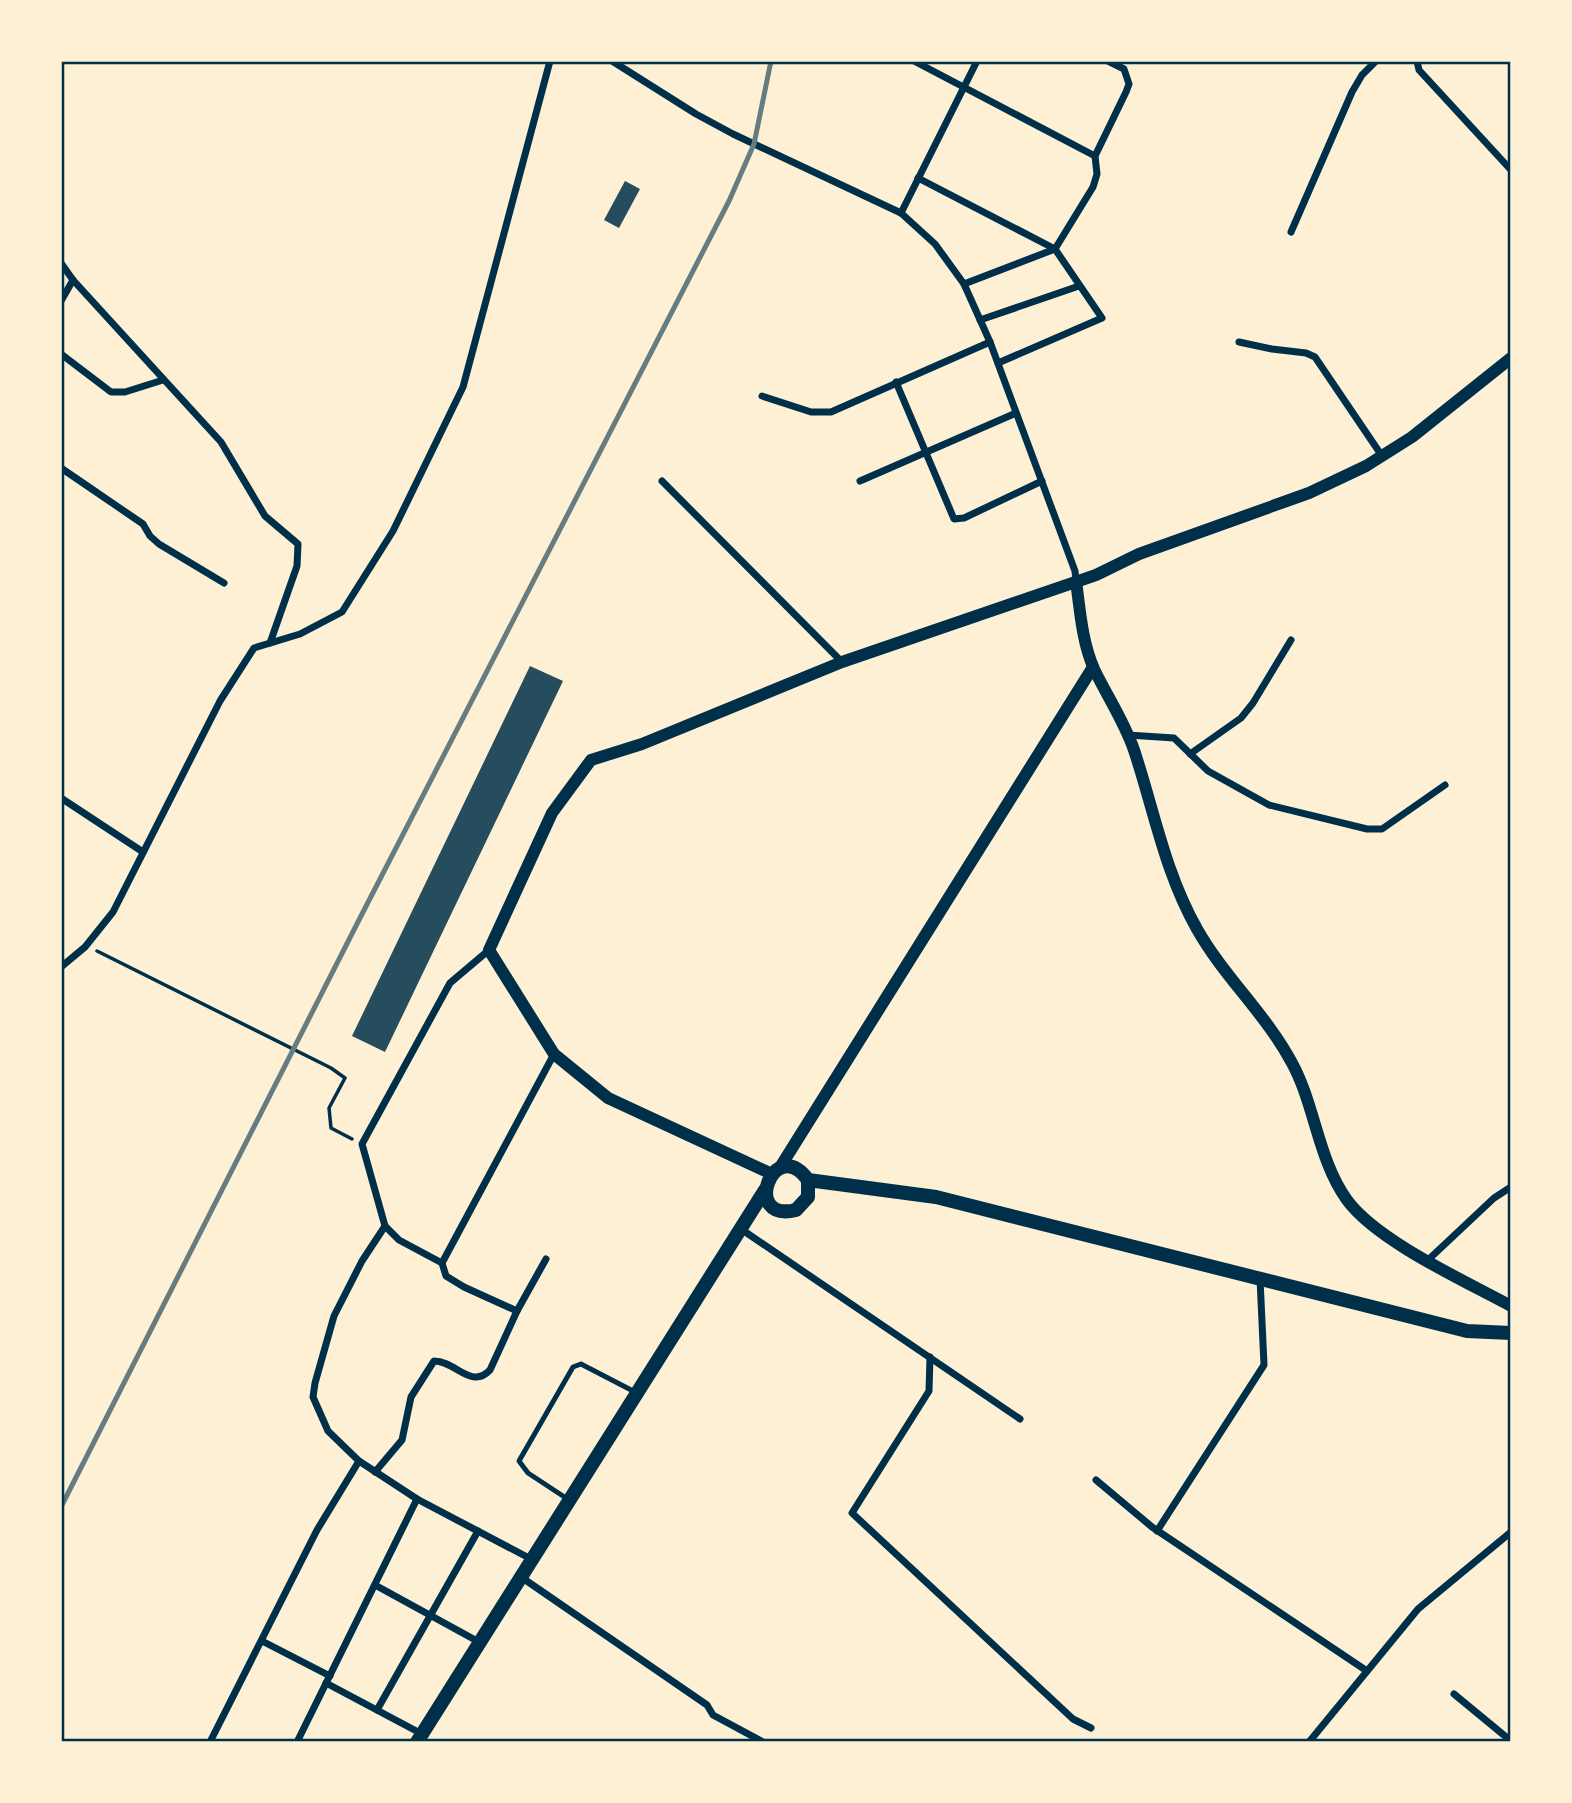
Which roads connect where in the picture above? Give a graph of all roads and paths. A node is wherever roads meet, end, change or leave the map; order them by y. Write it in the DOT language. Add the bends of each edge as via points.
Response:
graph roads {
  1 [pos="550,61"];
  2 [pos="612,61"];
  3 [pos="914,61"];
  4 [pos="977,61"];
  5 [pos="1108,61"];
  6 [pos="1376,61"];
  7 [pos="1417,61"];
  8 [pos="964,88"];
  9 [pos="1095,156"];
  10 [pos="1511,170"];
  11 [pos="918,178"];
  12 [pos="901,213"];
  13 [pos="1292,232"];
  14 [pos="1055,249"];
  15 [pos="61,264"];
  16 [pos="72,280"];
  17 [pos="964,284"];
  18 [pos="1079,286"];
  19 [pos="61,300"];
  20 [pos="980,320"];
  21 [pos="990,342"];
  22 [pos="1239,342"];
  23 [pos="61,354"];
  24 [pos="1511,358"];
  25 [pos="998,363"];
  26 [pos="163,380"];
  27 [pos="896,382"];
  28 [pos="762,396"];
  29 [pos="1016,413"];
  30 [pos="926,452"];
  31 [pos="1382,456"];
  32 [pos="61,468"];
  33 [pos="662,481"];
  34 [pos="860,481"];
  35 [pos="1042,481"];
  36 [pos="1076,581"];
  37 [pos="224,583"];
  38 [pos="1291,640"];
  39 [pos="270,643"];
  40 [pos="842,662"];
  41 [pos="1093,667"];
  42 [pos="1128,735"];
  43 [pos="1190,754"];
  44 [pos="1445,785"];
  45 [pos="61,797"];
  46 [pos="143,852"];
  47 [pos="489,950"];
  48 [pos="104,954"];
  49 [pos="61,967"];
  50 [pos="554,1054"];
  51 [pos="362,1144"];
  52 [pos="775,1172"];
  53 [pos="808,1180"];
  54 [pos="1511,1187"];
  55 [pos="765,1190"];
  56 [pos="385,1226"];
  57 [pos="741,1229"];
  58 [pos="546,1259"];
  59 [pos="1428,1260"];
  60 [pos="442,1263"];
  61 [pos="1260,1279"];
  62 [pos="1511,1306"];
  63 [pos="517,1311"];
  64 [pos="1511,1333"];
  65 [pos="930,1357"];
  66 [pos="637,1393"];
  67 [pos="1020,1419"];
  68 [pos="359,1461"];
  69 [pos="375,1472"];
  70 [pos="1096,1480"];
  71 [pos="417,1499"];
  72 [pos="569,1500"];
  73 [pos="478,1531"];
  74 [pos="1157,1531"];
  75 [pos="1511,1532"];
  76 [pos="531,1559"];
  77 [pos="520,1577"];
  78 [pos="375,1585"];
  79 [pos="431,1616"];
  80 [pos="262,1641"];
  81 [pos="479,1642"];
  82 [pos="1367,1671"];
  83 [pos="328,1680"];
  84 [pos="1454,1694"];
  85 [pos="377,1710"];
  86 [pos="1091,1728"];
  87 [pos="419,1738"];
  88 [pos="1511,1741"];
  89 [pos="210,1742"];
  90 [pos="298,1742"];
  91 [pos="763,1742"];
  92 [pos="1309,1742"];
  1 -- 39 [label="street" via="463,387 393,531 342,612 300,634"];
  2 -- 12 [label="street" via="733,134"];
  3 -- 8 [label="street"];
  4 -- 8 [label="street"];
  5 -- 9 [label="street" via="1124,69 1129,84"];
  6 -- 13 [label="street" via="1352,92"];
  7 -- 10 [label="street" via="1419,69"];
  8 -- 9 [label="street"];
  8 -- 11 [label="street"];
  9 -- 14 [label="street" via="1093,187"];
  11 -- 12 [label="street"];
  11 -- 14 [label="street"];
  12 -- 17 [label="street" via="935,244"];
  14 -- 17 [label="street"];
  14 -- 18 [label="street"];
  15 -- 16 [label="street"];
  16 -- 19 [label="street"];
  16 -- 26 [label="street"];
  17 -- 20 [label="street"];
  18 -- 20 [label="street"];
  18 -- 25 [label="street" via="1102,318"];
  20 -- 21 [label="street"];
  21 -- 25 [label="street"];
  21 -- 27 [label="street"];
  22 -- 31 [label="street" via="1315,356"];
  23 -- 26 [label="street" via="111,392"];
  24 -- 31 [label="street"];
  25 -- 29 [label="street"];
  26 -- 39 [label="street" via="220,442 265,516 298,544 297,566"];
  27 -- 28 [label="street" via="831,412 811,412"];
  27 -- 30 [label="street"];
  29 -- 30 [label="street"];
  29 -- 35 [label="street"];
  30 -- 34 [label="street"];
  30 -- 35 [label="street" via="954,519"];
  31 -- 36 [label="street" via="1310,493"];
  32 -- 37 [label="street" via="143,524 159,544"];
  33 -- 40 [label="street"];
  35 -- 36 [label="street"];
  36 -- 40 [label="street"];
  36 -- 41 [label="street"];
  38 -- 43 [label="street" via="1241,718"];
  39 -- 46 [label="street" via="254,648 220,701"];
  40 -- 47 [label="street" via="642,744 591,760 552,813"];
  41 -- 42 [label="street"];
  41 -- 52 [label="street"];
  42 -- 43 [label="street" via="1174,738"];
  42 -- 59 [label="street" via="1176,886 1197,930 1293,1064 1334,1176 1348,1201 1372,1224"];
  43 -- 44 [label="street" via="1208,771 1269,805 1367,830 1382,829"];
  45 -- 46 [label="street"];
  46 -- 49 [label="street" via="113,912 85,947"];
  47 -- 50 [label="street"];
  47 -- 51 [label="street" via="450,983"];
  48 -- 51 [label="path" via="345,1078 329,1108 331,1128"];
  50 -- 52 [label="street" via="608,1098"];
  50 -- 60 [label="street"];
  51 -- 56 [label="street"];
  52 -- 53 [label="main road" via="796,1168"];
  52 -- 55 [label="main road"];
  53 -- 55 [label="main road" via="808,1197 788,1212 772,1206"];
  53 -- 61 [label="main road" via="936,1196"];
  54 -- 59 [label="street"];
  55 -- 57 [label="main road"];
  56 -- 60 [label="street" via="399,1240"];
  56 -- 68 [label="street" via="334,1316 313,1397 328,1431"];
  57 -- 65 [label="street"];
  57 -- 66 [label="main road"];
  58 -- 63 [label="street"];
  59 -- 62 [label="street"];
  60 -- 63 [label="street" via="446,1276 455,1282"];
  61 -- 64 [label="main road" via="1467,1331"];
  61 -- 74 [label="street" via="1264,1364"];
  63 -- 69 [label="street" via="483,1377 434,1361 411,1397 402,1440"];
  65 -- 67 [label="street"];
  65 -- 86 [label="street" via="929,1391 852,1514 1073,1719"];
  66 -- 72 [label="main road"];
  66 -- 72 [label="lane" via="581,1364 573,1367 519,1461 528,1473"];
  68 -- 69 [label="street"];
  68 -- 80 [label="street" via="317,1530"];
  69 -- 71 [label="street"];
  70 -- 74 [label="street"];
  71 -- 73 [label="street"];
  71 -- 78 [label="street"];
  72 -- 76 [label="main road"];
  73 -- 76 [label="street"];
  73 -- 79 [label="street"];
  74 -- 82 [label="street"];
  75 -- 82 [label="street" via="1418,1609"];
  76 -- 77 [label="main road"];
  77 -- 81 [label="main road"];
  77 -- 91 [label="street" via="707,1705 713,1715"];
  78 -- 79 [label="street"];
  78 -- 83 [label="street"];
  79 -- 81 [label="street"];
  79 -- 85 [label="street"];
  80 -- 83 [label="street"];
  80 -- 89 [label="street"];
  81 -- 87 [label="main road"];
  82 -- 92 [label="street"];
  83 -- 85 [label="street"];
  83 -- 90 [label="street"];
  84 -- 88 [label="street"];
  85 -- 87 [label="street"];
}
